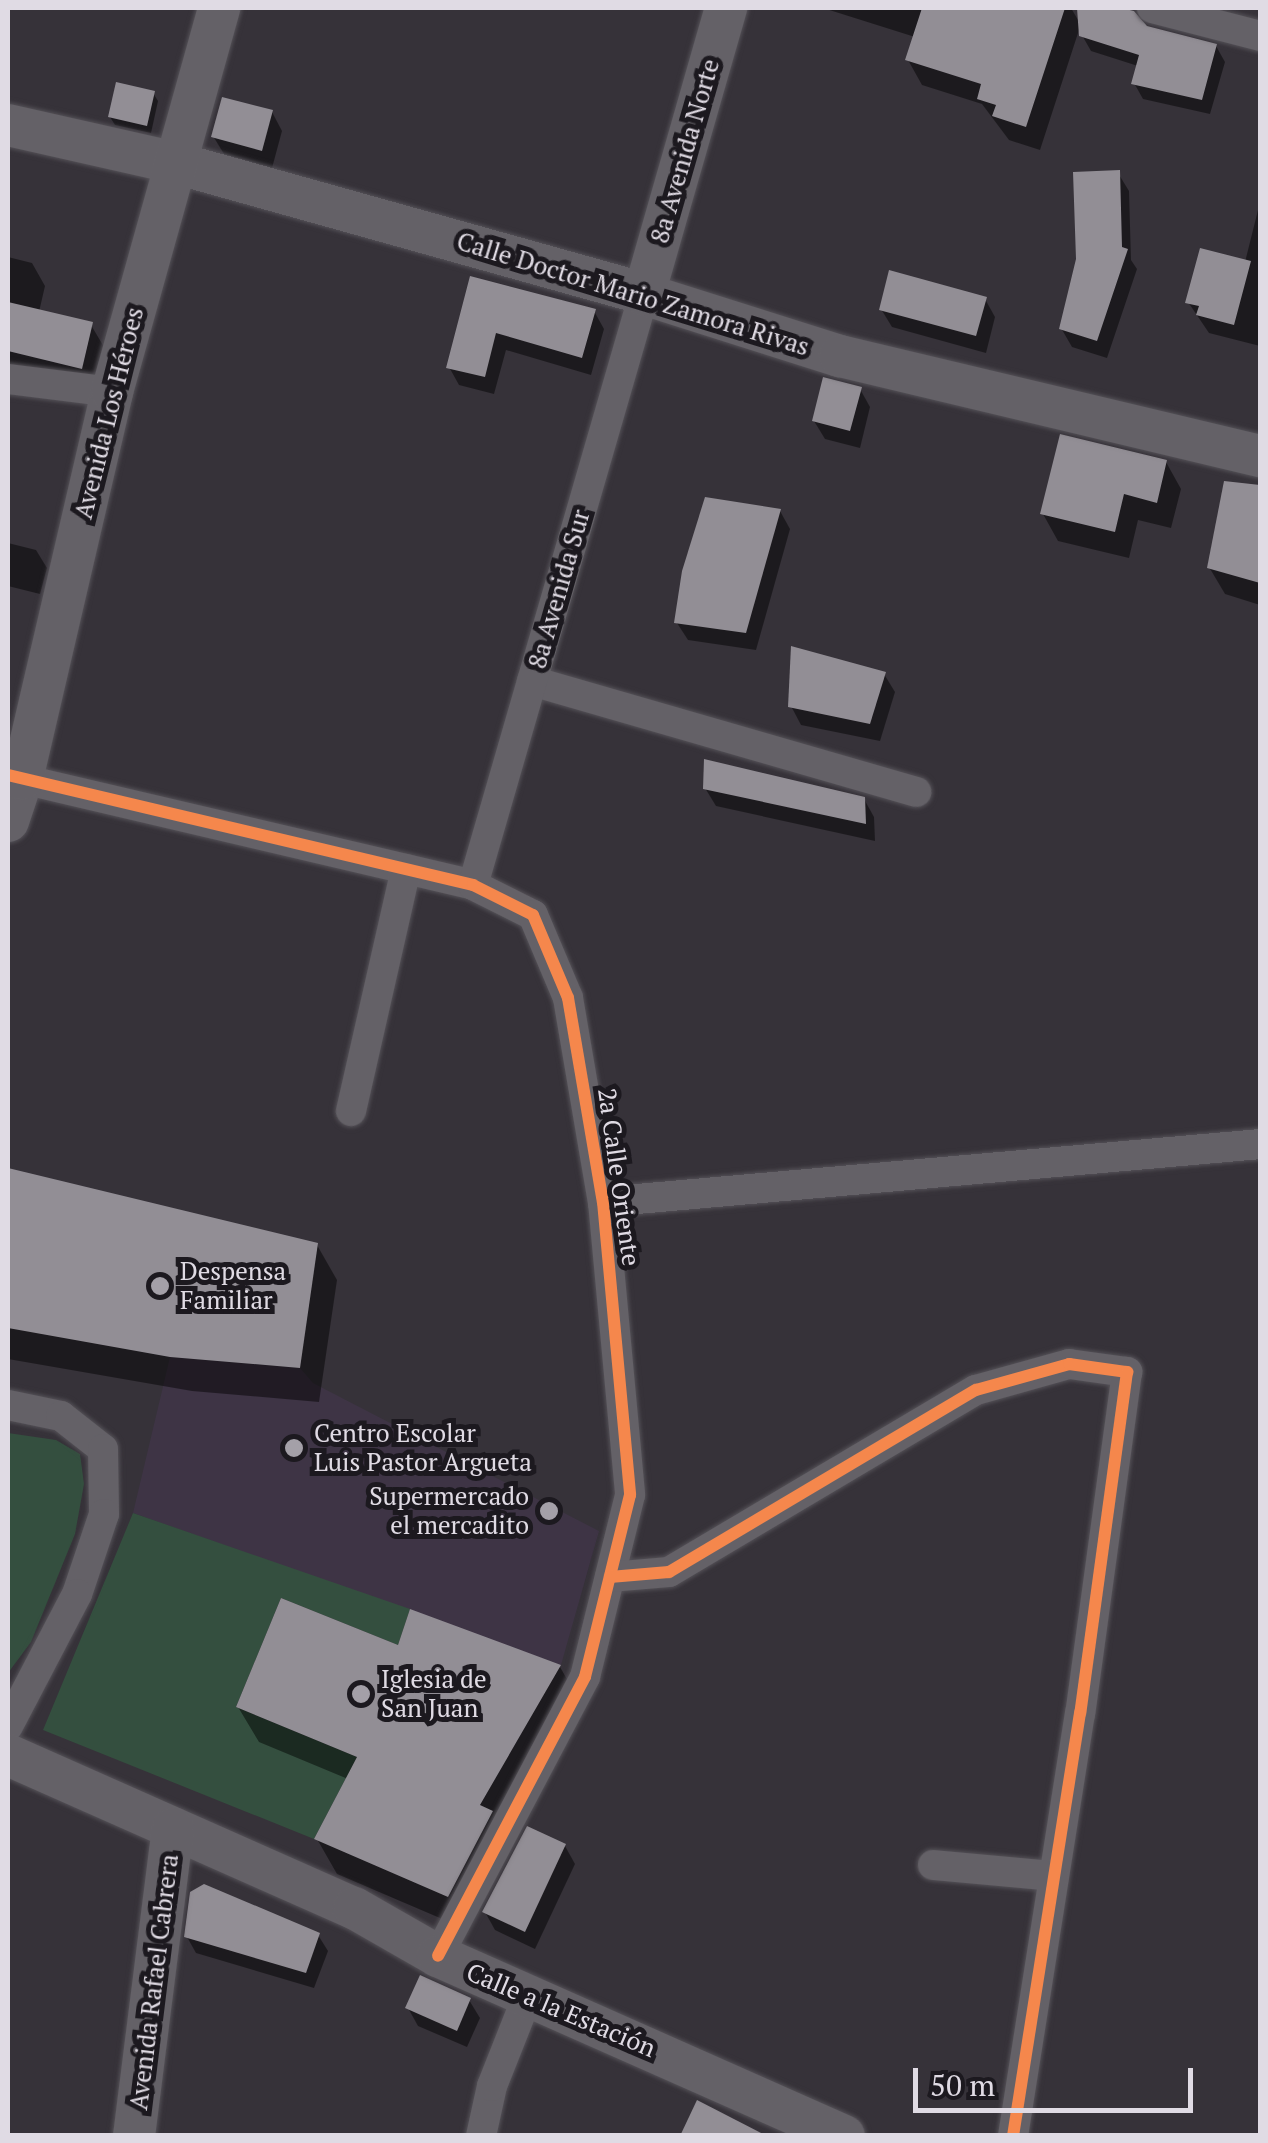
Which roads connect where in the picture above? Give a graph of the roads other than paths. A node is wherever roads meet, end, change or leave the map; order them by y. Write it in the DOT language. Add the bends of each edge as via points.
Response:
graph roads {
  1 [pos="219,8"];
  2 [pos="726,8"];
  3 [pos="1152,8"];
  4 [pos="1260,36"];
  5 [pos="8,126"];
  6 [pos="176,163"];
  7 [pos="644,294"];
  8 [pos="8,379"];
  9 [pos="112,392"];
  10 [pos="1260,456"];
  11 [pos="532,680"];
  12 [pos="14,777"];
  13 [pos="916,792"];
  14 [pos="8,821"];
  15 [pos="406,869"];
  16 [pos="474,884"];
  17 [pos="351,1111"];
  18 [pos="1260,1144"];
  19 [pos="603,1202"];
  20 [pos="8,1405"];
  21 [pos="610,1578"];
  22 [pos="8,1726"];
  23 [pos="8,1755"];
  24 [pos="173,1828"];
  25 [pos="933,1865"];
  26 [pos="1054,1876"];
  27 [pos="438,1956"];
  28 [pos="528,1995"];
  29 [pos="134,2136"];
  30 [pos="480,2136"];
  31 [pos="844,2136"];
  32 [pos="1013,2136"];
  1 -- 6 [label="street, Avenida Los Héroes"];
  2 -- 7 [label="street, 8a Avenida Norte"];
  3 -- 4 [label="street"];
  5 -- 6 [label="street, Calle Doctor Mario Zamora Rivas"];
  6 -- 7 [label="street, Calle Doctor Mario Zamora Rivas"];
  6 -- 9 [label="street, Avenida Los Héroes"];
  7 -- 10 [label="street, Calle Doctor Mario Zamora Rivas" via="840,356"];
  7 -- 11 [label="street, 8a Avenida Sur"];
  8 -- 9 [label="street"];
  9 -- 12 [label="street, Avenida Los Héroes"];
  11 -- 13 [label="street"];
  11 -- 16 [label="street, 8a Avenida Sur"];
  12 -- 14 [label="street, Avenida Los Héroes"];
  12 -- 15 [label="street, 2a Calle Oriente"];
  15 -- 16 [label="street, 2a Calle Oriente"];
  15 -- 17 [label="street"];
  16 -- 19 [label="street, 2a Calle Oriente" via="533,915 568,998"];
  18 -- 19 [label="street"];
  19 -- 21 [label="street, 2a Calle Oriente" via="630,1495"];
  20 -- 22 [label="street" via="62,1416 103,1449 104,1514 77,1594"];
  21 -- 26 [label="street" via="670,1572 976,1390 1069,1364 1127,1372"];
  21 -- 27 [label="street, 2a Calle Oriente" via="585,1678"];
  23 -- 24 [label="street, Calle a la Estación"];
  24 -- 27 [label="street, Calle a la Estación" via="354,1908"];
  24 -- 29 [label="street, Avenida Rafael Cabrera"];
  25 -- 26 [label="street"];
  26 -- 32 [label="street"];
  27 -- 28 [label="street, Calle a la Estación"];
  28 -- 30 [label="street"];
  28 -- 31 [label="street, Calle a la Estación"];
}
